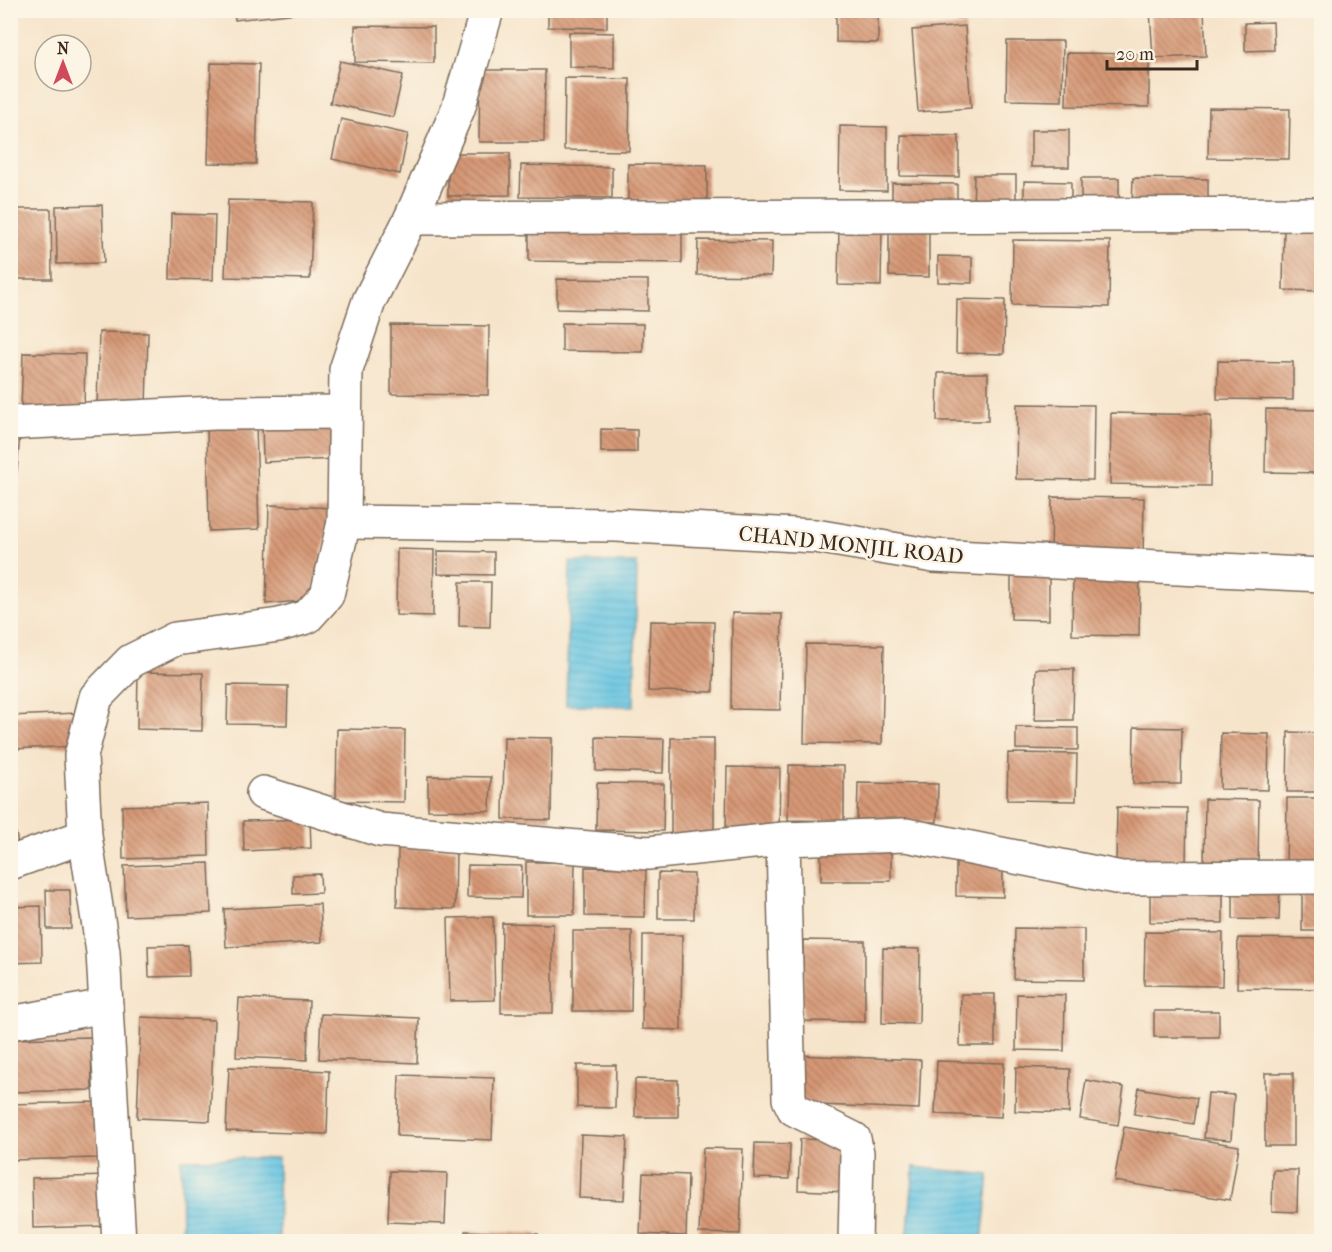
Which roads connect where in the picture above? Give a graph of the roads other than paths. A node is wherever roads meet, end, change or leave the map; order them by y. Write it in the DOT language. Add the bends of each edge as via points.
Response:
graph roads {
  1 [pos="487,10"];
  2 [pos="1322,214"];
  3 [pos="411,218"];
  4 [pos="345,412"];
  5 [pos="10,423"];
  6 [pos="344,522"];
  7 [pos="1322,575"];
  8 [pos="263,793"];
  9 [pos="85,836"];
  10 [pos="783,839"];
  11 [pos="10,863"];
  12 [pos="1322,877"];
  13 [pos="106,1006"];
  14 [pos="10,1023"];
  15 [pos="119,1242"];
  16 [pos="855,1242"];
  1 -- 3 [label="street" via="458,109"];
  2 -- 3 [label="street"];
  3 -- 4 [label="street" via="369,302 346,370"];
  4 -- 5 [label="street" via="215,413"];
  4 -- 6 [label="street"];
  6 -- 7 [label="street, CHAND MONJIL ROAD" via="616,525 815,536 934,556"];
  6 -- 9 [label="street" via="327,595 307,616 279,625 175,639 131,661 96,697 81,756"];
  8 -- 10 [label="street" via="380,830 648,853"];
  9 -- 11 [label="street"];
  9 -- 13 [label="street" via="103,952"];
  10 -- 12 [label="street" via="906,835 1121,878"];
  10 -- 16 [label="street" via="789,1099 794,1109 854,1139"];
  13 -- 14 [label="street"];
  13 -- 15 [label="street"];
}
